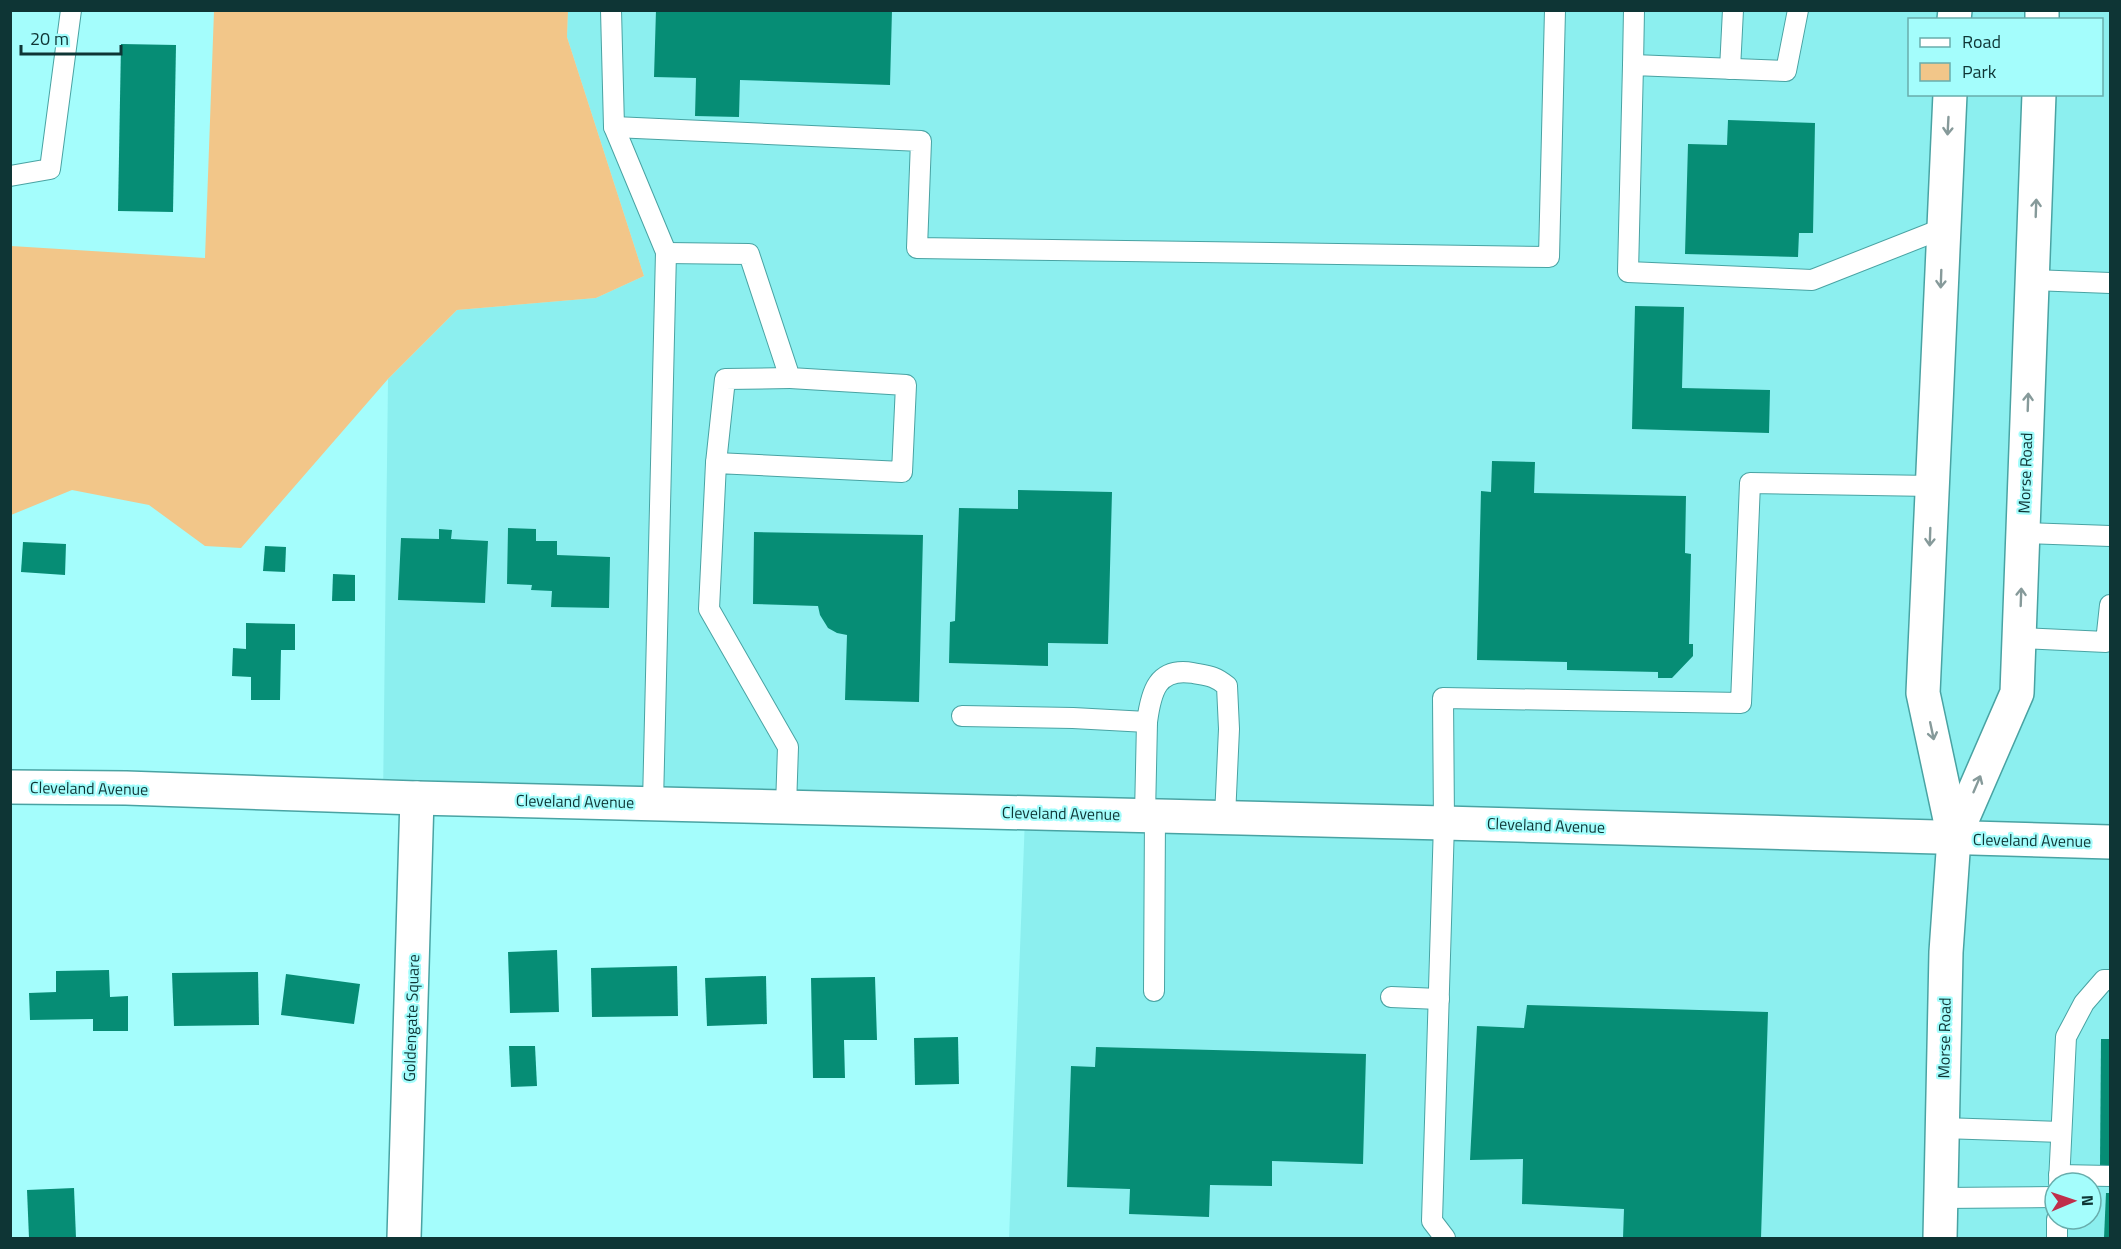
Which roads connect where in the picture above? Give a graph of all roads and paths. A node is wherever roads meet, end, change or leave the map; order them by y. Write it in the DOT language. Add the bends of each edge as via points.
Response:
graph roads {
  1 [pos="71,10"];
  2 [pos="611,10"];
  3 [pos="1555,10"];
  4 [pos="1634,10"];
  5 [pos="1734,10"];
  6 [pos="1798,10"];
  7 [pos="1633,65"];
  8 [pos="1730,69"];
  9 [pos="1950,96"];
  10 [pos="2039,96"];
  11 [pos="614,127"];
  12 [pos="10,176"];
  13 [pos="1944,228"];
  14 [pos="666,253"];
  15 [pos="2033,280"];
  16 [pos="2110,283"];
  17 [pos="790,378"];
  18 [pos="716,463"];
  19 [pos="1932,486"];
  20 [pos="2023,533"];
  21 [pos="2110,536"];
  22 [pos="2110,606"];
  23 [pos="2019,638"];
  24 [pos="962,716"];
  25 [pos="1147,722"];
  26 [pos="10,787"];
  27 [pos="417,798"];
  28 [pos="653,803"];
  29 [pos="786,807"];
  30 [pos="1150,815"];
  31 [pos="1225,817"];
  32 [pos="1444,823"];
  33 [pos="1954,838"];
  34 [pos="2110,842"];
  35 [pos="2110,980"];
  36 [pos="1154,991"];
  37 [pos="1391,997"];
  38 [pos="1438,999"];
  39 [pos="1942,1128"];
  40 [pos="2061,1132"];
  41 [pos="2059,1171"];
  42 [pos="2043,1197"];
  43 [pos="1941,1198"];
  44 [pos="404,1239"];
  45 [pos="1445,1239"];
  46 [pos="1940,1239"];
  1 -- 12 [label="lane" via="50,169"];
  2 -- 11 [label="lane"];
  3 -- 11 [label="lane" via="1549,257 917,248 921,141"];
  4 -- 7 [label="lane"];
  5 -- 8 [label="lane"];
  6 -- 8 [label="lane" via="1786,71"];
  7 -- 8 [label="lane"];
  7 -- 13 [label="lane" via="1628,272 1812,280"];
  9 -- 13 [label="main road, Morse Road, one-way"];
  15 -- 10 [label="main road, Morse Road, one-way"];
  11 -- 14 [label="lane"];
  13 -- 19 [label="main road, Morse Road, one-way"];
  14 -- 17 [label="lane" via="750,254"];
  14 -- 28 [label="lane"];
  15 -- 16 [label="lane"];
  20 -- 15 [label="main road, Morse Road, one-way"];
  17 -- 18 [label="lane" via="725,378"];
  17 -- 18 [label="lane" via="906,385 902,472"];
  18 -- 29 [label="lane" via="709,609 788,747"];
  19 -- 32 [label="lane" via="1750,483 1741,703 1443,698"];
  19 -- 33 [label="main road, Morse Road, one-way" via="1923,693"];
  20 -- 21 [label="lane"];
  23 -- 20 [label="main road, Morse Road, one-way"];
  22 -- 23 [label="lane" via="2106,642"];
  33 -- 23 [label="main road, Morse Road, one-way" via="2017,693"];
  24 -- 25 [label="lane"];
  25 -- 30 [label="lane"];
  25 -- 31 [label="lane" via="1155,688 1164,676 1182,671 1216,677 1227,686"];
  26 -- 27 [label="main road, Cleveland Avenue"];
  27 -- 28 [label="main road, Cleveland Avenue"];
  27 -- 44 [label="main road, Goldengate Square"];
  28 -- 29 [label="main road, Cleveland Avenue"];
  29 -- 30 [label="main road, Cleveland Avenue"];
  30 -- 31 [label="main road, Cleveland Avenue"];
  30 -- 36 [label="lane"];
  31 -- 32 [label="main road, Cleveland Avenue"];
  32 -- 33 [label="main road, Cleveland Avenue"];
  32 -- 38 [label="lane"];
  33 -- 34 [label="main road, Cleveland Avenue"];
  33 -- 39 [label="main road, Morse Road" via="1946,952"];
  35 -- 40 [label="lane" via="2104,980 2084,1004 2066,1037"];
  37 -- 38 [label="lane"];
  38 -- 45 [label="lane" via="1432,1221"];
  39 -- 40 [label="lane"];
  39 -- 43 [label="main road, Morse Road"];
  40 -- 41 [label="lane"];
  42 -- 43 [label="lane"];
  43 -- 46 [label="main road, Morse Road"];
}
